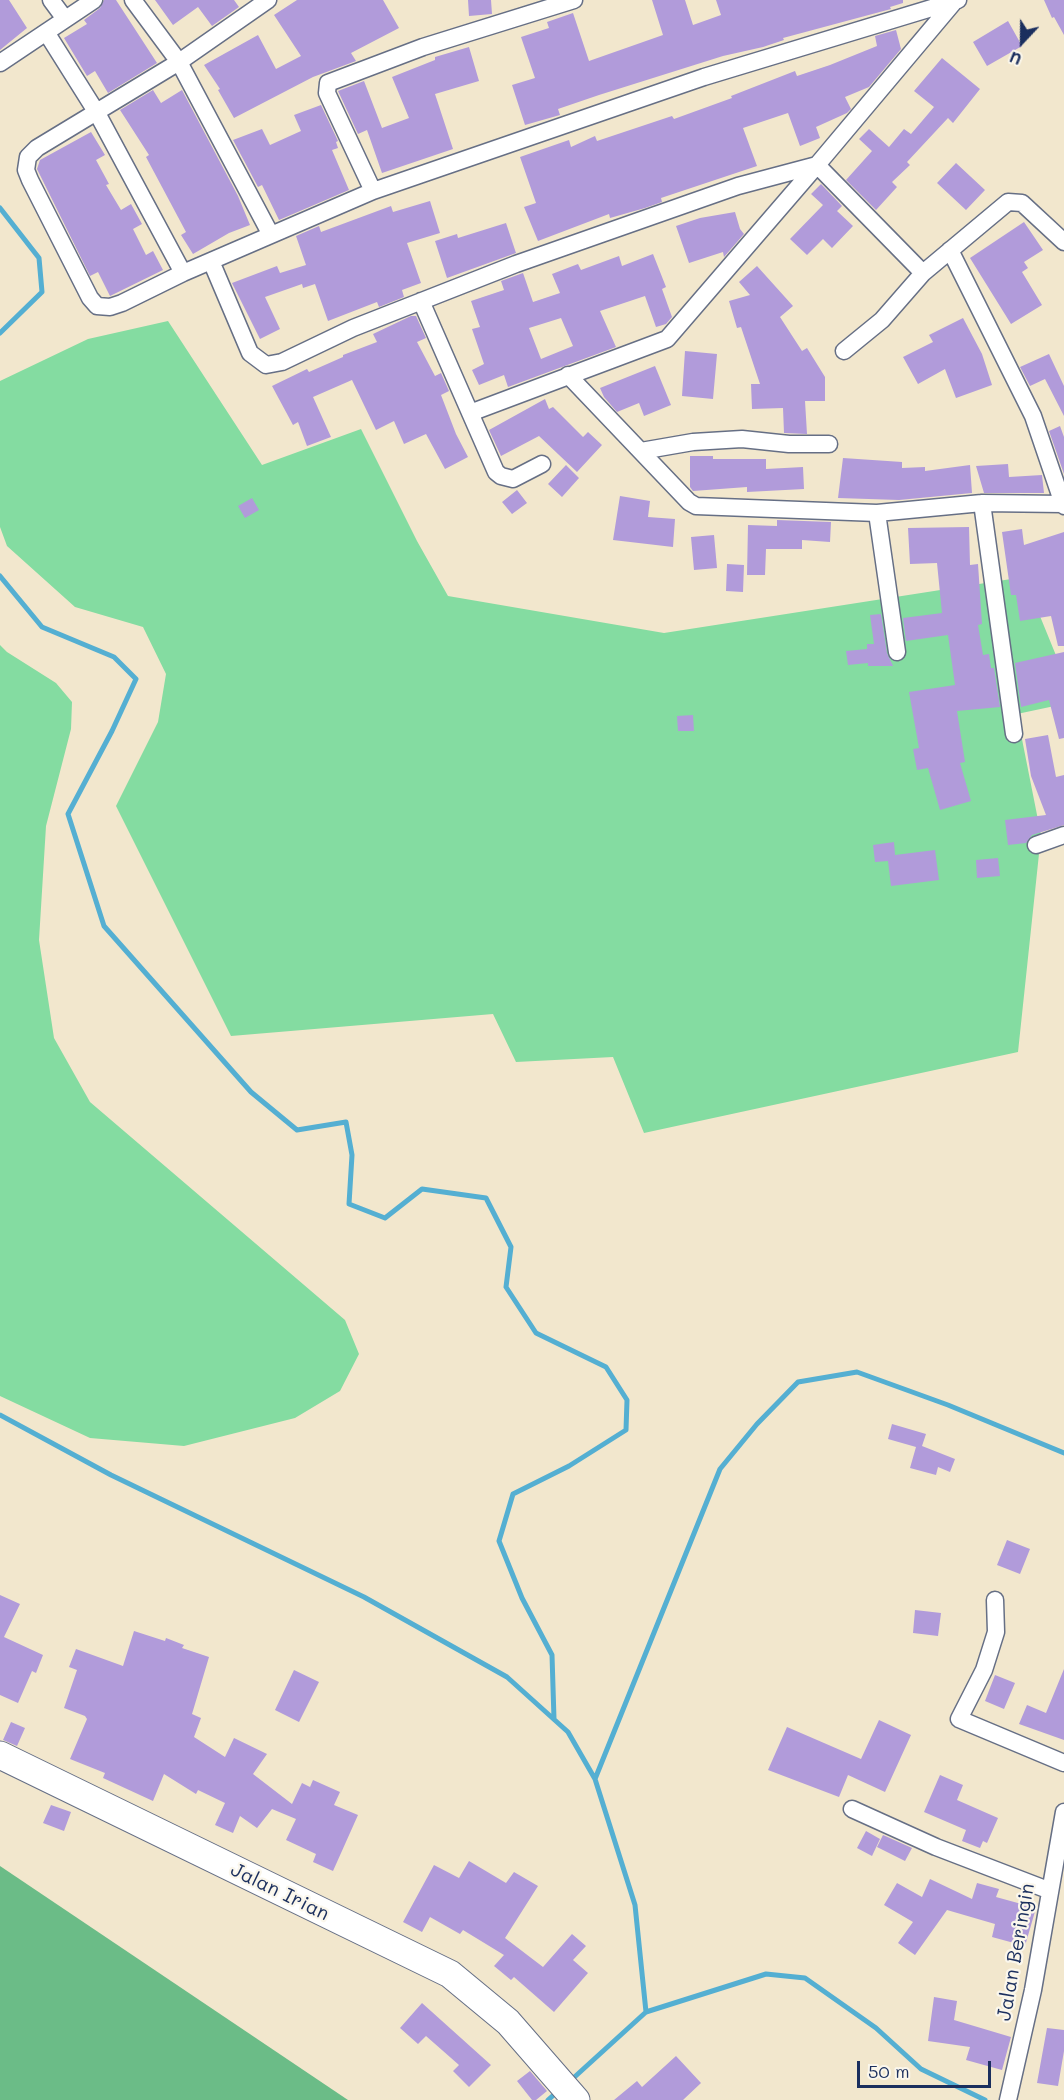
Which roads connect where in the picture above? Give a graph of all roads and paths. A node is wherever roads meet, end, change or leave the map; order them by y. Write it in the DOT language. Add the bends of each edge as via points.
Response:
graph roads {
  1 [pos="51,0"];
  2 [pos="94,0"];
  3 [pos="133,0"];
  4 [pos="574,0"];
  5 [pos="956,1"];
  6 [pos="259,2"];
  7 [pos="65,19"];
  8 [pos="46,32"];
  9 [pos="179,62"];
  10 [pos="0,63"];
  11 [pos="97,113"];
  12 [pos="817,165"];
  13 [pos="373,191"];
  14 [pos="271,236"];
  15 [pos="1064,242"];
  16 [pos="950,250"];
  17 [pos="211,261"];
  18 [pos="183,273"];
  19 [pos="922,273"];
  20 [pos="421,301"];
  21 [pos="844,351"];
  22 [pos="568,375"];
  23 [pos="470,413"];
  24 [pos="829,444"];
  25 [pos="641,451"];
  26 [pos="542,464"];
  27 [pos="982,503"];
  28 [pos="1064,505"];
  29 [pos="877,513"];
  30 [pos="897,652"];
  31 [pos="1014,735"];
  32 [pos="1064,835"];
  33 [pos="1036,845"];
  34 [pos="994,1600"];
  35 [pos="0,1755"];
  36 [pos="1064,1763"];
  37 [pos="852,1809"];
  38 [pos="1064,1812"];
  39 [pos="1048,1890"];
  40 [pos="1009,2098"];
  41 [pos="576,2100"];
  1 -- 7 [label="street"];
  2 -- 7 [label="street"];
  3 -- 9 [label="street"];
  4 -- 13 [label="street" via="423,47 328,83 327,93"];
  5 -- 12 [label="street"];
  5 -- 13 [label="street" via="694,80"];
  6 -- 9 [label="street"];
  7 -- 8 [label="street"];
  8 -- 10 [label="street"];
  8 -- 11 [label="street"];
  9 -- 11 [label="street"];
  9 -- 14 [label="street"];
  11 -- 18 [label="street"];
  11 -- 18 [label="street" via="36,148 26,163 30,180 90,298 97,306 110,307"];
  12 -- 19 [label="street"];
  12 -- 20 [label="street" via="738,186"];
  12 -- 22 [label="street" via="667,339"];
  13 -- 14 [label="street"];
  14 -- 17 [label="street"];
  15 -- 16 [label="street" via="1022,203 1013,201"];
  16 -- 19 [label="street"];
  16 -- 28 [label="street" via="1033,416"];
  17 -- 18 [label="street"];
  17 -- 20 [label="street" via="250,353 266,365 282,362"];
  19 -- 21 [label="street" via="882,320"];
  20 -- 23 [label="street"];
  22 -- 23 [label="street"];
  22 -- 25 [label="street"];
  23 -- 26 [label="street" via="493,468 501,476 513,478"];
  24 -- 25 [label="street" via="742,439"];
  25 -- 29 [label="street" via="696,506"];
  27 -- 28 [label="street"];
  27 -- 29 [label="street"];
  27 -- 31 [label="street"];
  29 -- 30 [label="street"];
  32 -- 33 [label="street"];
  34 -- 36 [label="street" via="996,1632 984,1670 959,1719"];
  35 -- 41 [label="main road, Jalan Irian" via="450,1974 508,2022"];
  37 -- 39 [label="street" via="936,1847"];
  38 -- 39 [label="street, Jalan Beringin"];
  39 -- 40 [label="street, Jalan Beringin" via="1033,1990"];
}
